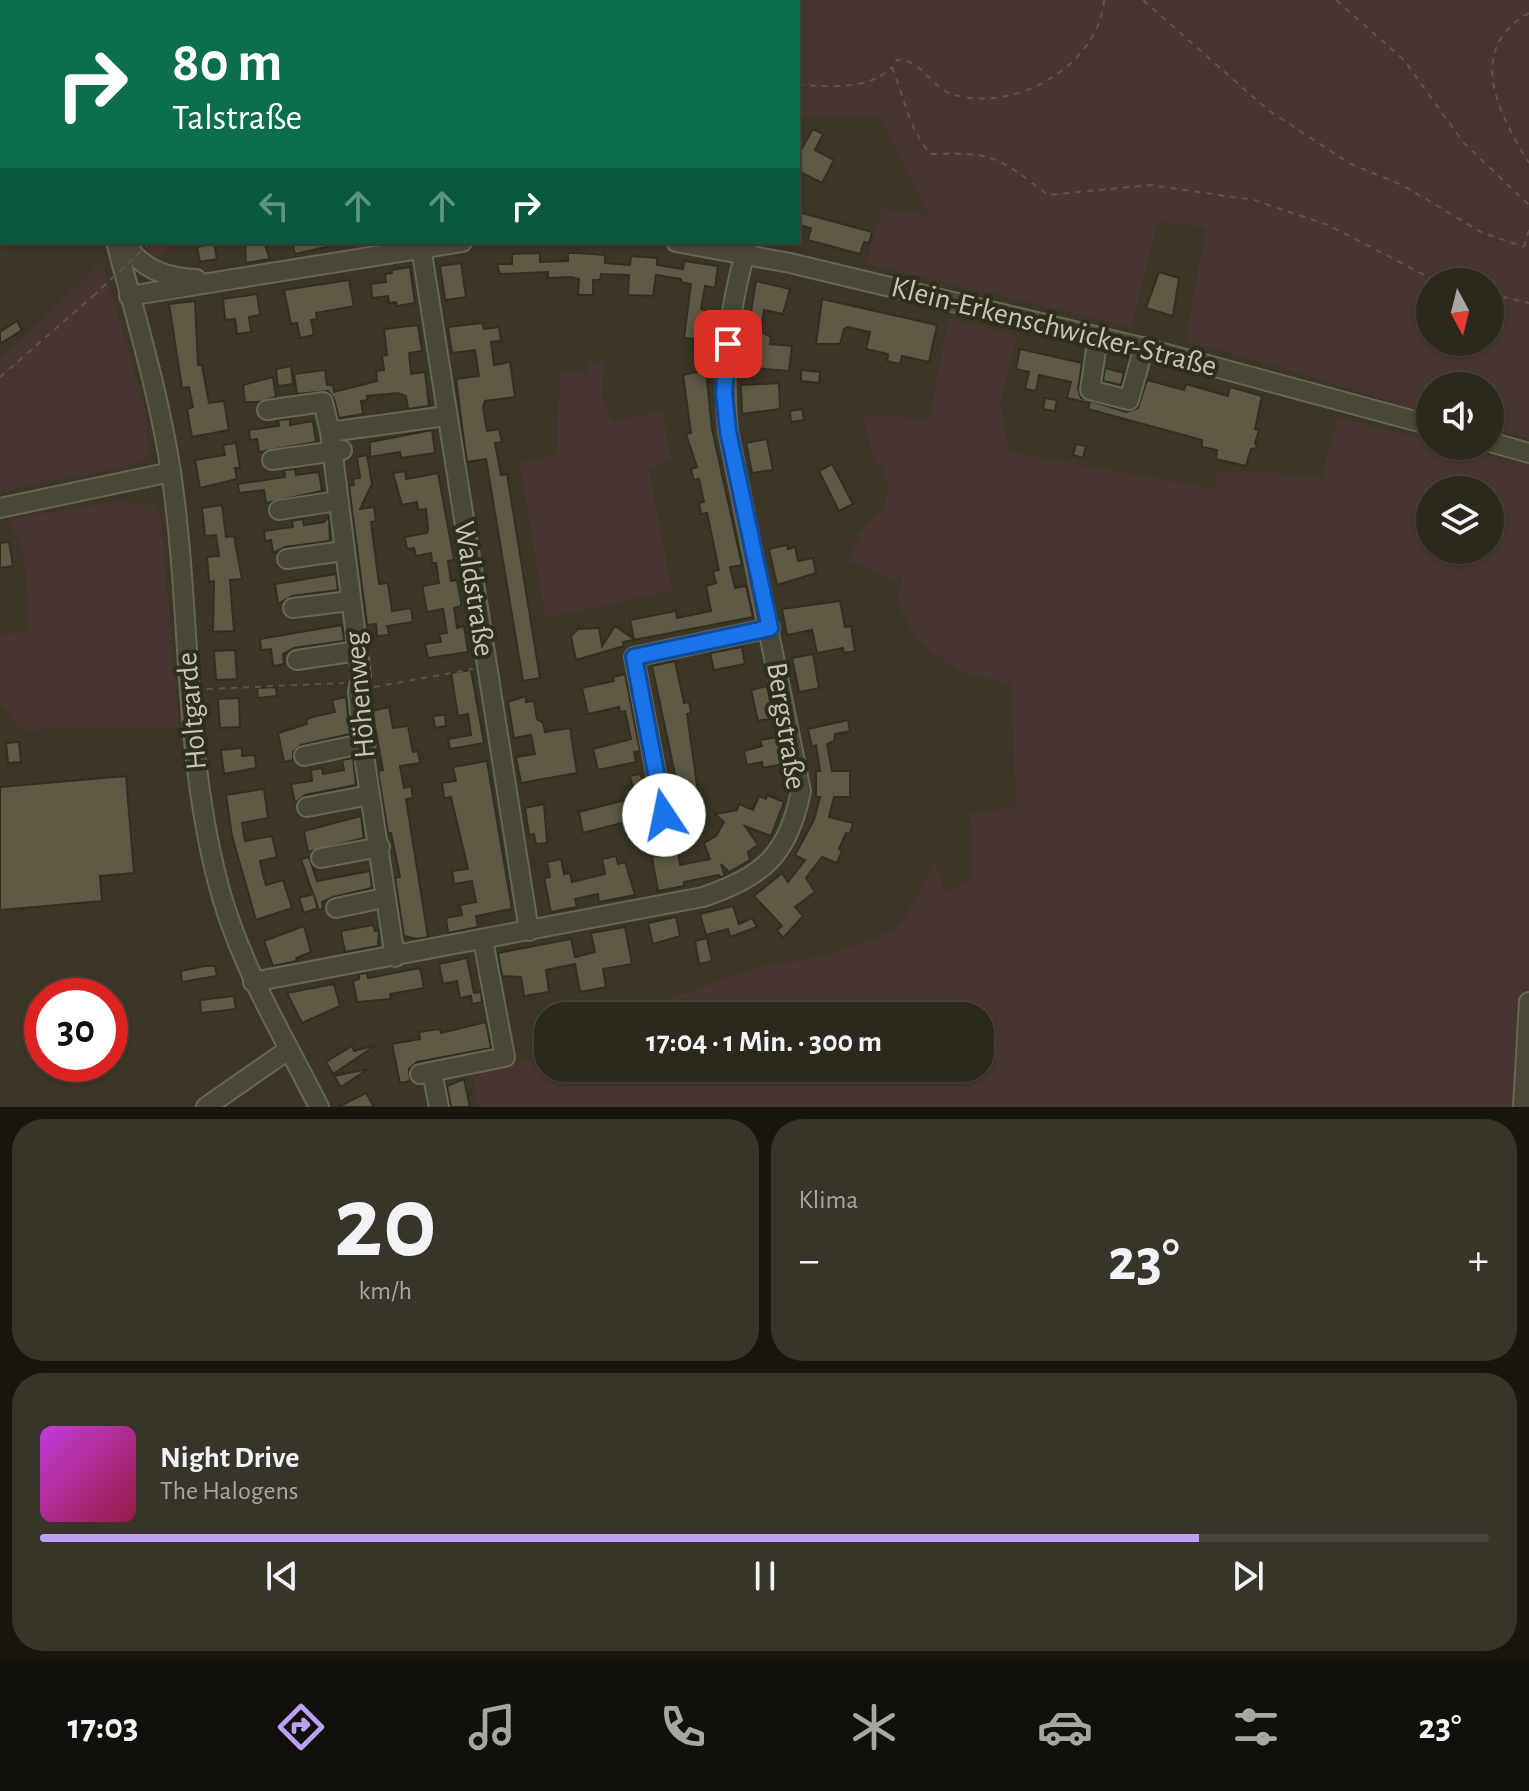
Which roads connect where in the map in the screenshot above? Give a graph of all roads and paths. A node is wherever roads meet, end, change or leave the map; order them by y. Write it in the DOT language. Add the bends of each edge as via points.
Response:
graph roads {
  1 [pos="1104,0"];
  2 [pos="1143,0"];
  3 [pos="1336,0"];
  4 [pos="1529,13"];
  5 [pos="892,67"];
  6 [pos="800,85"];
  7 [pos="1529,163"];
  8 [pos="1529,205"];
  9 [pos="1529,230"];
  10 [pos="116,244"];
  11 [pos="127,244"];
  12 [pos="149,244"];
  13 [pos="446,244"];
  14 [pos="700,244"];
  15 [pos="421,247"];
  16 [pos="1524,247"];
  17 [pos="747,248"];
  18 [pos="1529,251"];
  19 [pos="1416,271"];
  20 [pos="175,278"];
  21 [pos="215,280"];
  22 [pos="128,290"];
  23 [pos="1504,297"];
  24 [pos="1529,303"];
  25 [pos="1098,337"];
  26 [pos="1144,347"];
  27 [pos="0,377"];
  28 [pos="267,410"];
  29 [pos="446,416"];
  30 [pos="1416,421"];
  31 [pos="335,444"];
  32 [pos="1504,446"];
  33 [pos="1529,453"];
  34 [pos="272,460"];
  35 [pos="171,472"];
  36 [pos="337,501"];
  37 [pos="0,508"];
  38 [pos="279,510"];
  39 [pos="343,551"];
  40 [pos="287,559"];
  41 [pos="350,601"];
  42 [pos="293,608"];
  43 [pos="770,628"];
  44 [pos="357,651"];
  45 [pos="297,660"];
  46 [pos="486,666"];
  47 [pos="360,682"];
  48 [pos="189,692"];
  49 [pos="366,743"];
  50 [pos="304,756"];
  51 [pos="370,795"];
  52 [pos="307,807"];
  53 [pos="664,815"];
  54 [pos="380,847"];
  55 [pos="321,858"];
  56 [pos="384,898"];
  57 [pos="336,908"];
  58 [pos="529,931"];
  59 [pos="483,940"];
  60 [pos="395,957"];
  61 [pos="253,982"];
  62 [pos="1529,1002"];
  63 [pos="288,1050"];
  64 [pos="206,1107"];
  65 [pos="319,1107"];
  66 [pos="439,1107"];
  67 [pos="1523,1107"];
  1 -- 5 [label="path" via="1099,28 1084,52 1019,95 964,97 937,87 922,69 905,60"];
  2 -- 16 [label="path" via="1268,110 1349,163 1404,186 1481,232"];
  3 -- 8 [label="path" via="1404,60 1463,142"];
  4 -- 7 [label="path" via="1503,35 1491,73 1497,102"];
  5 -- 6 [label="path" via="883,76 856,85"];
  5 -- 19 [label="path" via="916,139 931,154 1000,158 1048,195 1150,185 1254,200 1328,225"];
  9 -- 16 [label="path"];
  10 -- 22 [label="street, Holtgarde"];
  11 -- 20 [label="street" via="142,264"];
  12 -- 27 [label="path, bridge"];
  13 -- 15 [label="street"];
  14 -- 17 [label="street, Klein-Erkenschwicker-Straße"];
  15 -- 21 [label="street"];
  15 -- 29 [label="street, Waldstraße"];
  16 -- 18 [label="path"];
  17 -- 25 [label="street, Klein-Erkenschwicker-Straße"];
  17 -- 43 [label="street, Bergstraße" via="730,319 724,393"];
  20 -- 21 [label="street"];
  20 -- 22 [label="street"];
  21 -- 22 [label="street"];
  22 -- 35 [label="street, Holtgarde"];
  23 -- 24 [label="path"];
  25 -- 26 [label="street, Klein-Erkenschwicker-Straße"];
  25 -- 26 [label="street" via="1090,390 1129,400"];
  26 -- 30 [label="street, Klein-Erkenschwicker-Straße"];
  28 -- 31 [label="street, Höhenweg" via="323,402"];
  29 -- 31 [label="street"];
  29 -- 46 [label="street, Waldstraße"];
  31 -- 34 [label="street"];
  31 -- 36 [label="street, Höhenweg"];
  32 -- 33 [label="street"];
  35 -- 37 [label="street"];
  35 -- 48 [label="street, Holtgarde"];
  36 -- 38 [label="street"];
  36 -- 39 [label="street, Höhenweg"];
  39 -- 40 [label="street"];
  39 -- 41 [label="street, Höhenweg"];
  41 -- 42 [label="street"];
  41 -- 44 [label="street, Höhenweg"];
  43 -- 53 [label="street" via="634,657"];
  43 -- 58 [label="street, Bergstraße" via="801,791 786,841 775,856 744,883 703,897"];
  44 -- 45 [label="street"];
  44 -- 47 [label="street, Höhenweg"];
  46 -- 47 [label="path" via="372,688"];
  46 -- 58 [label="street, Waldstraße"];
  47 -- 48 [label="path"];
  47 -- 49 [label="street, Höhenweg"];
  48 -- 61 [label="street, Holtgarde" via="216,878"];
  49 -- 50 [label="street"];
  49 -- 51 [label="street, Höhenweg"];
  51 -- 52 [label="street"];
  51 -- 54 [label="street, Höhenweg"];
  54 -- 55 [label="street"];
  54 -- 56 [label="street, Höhenweg"];
  56 -- 57 [label="street"];
  56 -- 60 [label="street, Höhenweg"];
  58 -- 59 [label="street, Bergstraße"];
  59 -- 60 [label="street, Bergstraße"];
  59 -- 66 [label="street" via="505,1057 426,1073"];
  60 -- 61 [label="street, Bergstraße"];
  61 -- 63 [label="street, Holtgarde"];
  62 -- 67 [label="street"];
  63 -- 64 [label="street"];
  63 -- 65 [label="street, Holtgarde"];
}
